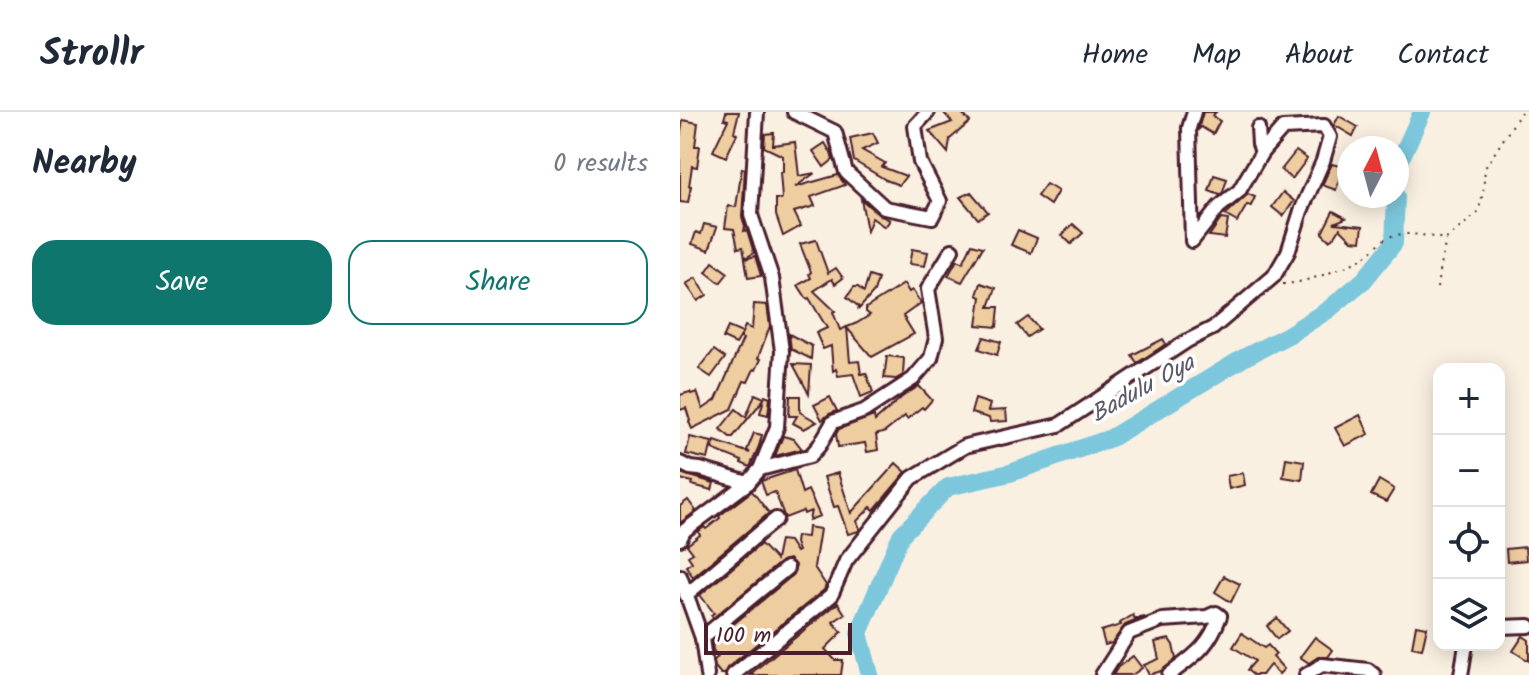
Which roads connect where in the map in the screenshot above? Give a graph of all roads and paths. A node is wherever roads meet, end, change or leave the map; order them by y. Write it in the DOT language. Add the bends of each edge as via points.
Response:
graph roads {
  1 [pos="757,112"];
  2 [pos="794,112"];
  3 [pos="928,112"];
  4 [pos="1194,112"];
  5 [pos="1328,112"];
  6 [pos="1521,112"];
  7 [pos="1324,126"];
  8 [pos="1258,128"];
  9 [pos="1262,152"];
  10 [pos="1446,239"];
  11 [pos="952,250"];
  12 [pos="1274,276"];
  13 [pos="1437,288"];
  14 [pos="680,463"];
  15 [pos="760,469"];
  16 [pos="748,483"];
  17 [pos="776,519"];
  18 [pos="680,539"];
  19 [pos="787,568"];
  20 [pos="680,576"];
  21 [pos="686,595"];
  22 [pos="1529,626"];
  23 [pos="1505,627"];
  24 [pos="702,638"];
  25 [pos="1465,651"];
  26 [pos="707,675"];
  27 [pos="733,675"];
  28 [pos="1102,675"];
  29 [pos="1169,675"];
  30 [pos="1306,675"];
  31 [pos="1374,675"];
  32 [pos="1461,675"];
  1 -- 15 [label="street" via="751,215 772,278 782,351 777,427"];
  2 -- 3 [label="street" via="835,132 846,172 885,208 932,217 940,201 920,162 915,126"];
  4 -- 9 [label="street" via="1189,128 1192,241 1239,191"];
  5 -- 7 [label="street"];
  6 -- 10 [label="path" via="1485,168 1478,213"];
  7 -- 9 [label="street" via="1283,128"];
  7 -- 12 [label="street" via="1330,137 1323,161"];
  8 -- 9 [label="street"];
  10 -- 12 [label="path" via="1394,235 1332,271 1292,284 1278,284"];
  10 -- 13 [label="path"];
  11 -- 15 [label="street" via="928,289 926,309 936,338 931,358 913,379 864,411 833,422 810,456"];
  12 -- 27 [label="street" via="1213,328 1059,425 965,446 912,478 846,561 831,596"];
  14 -- 16 [label="street"];
  15 -- 16 [label="street"];
  16 -- 18 [label="street"];
  17 -- 21 [label="street"];
  19 -- 24 [label="street"];
  20 -- 21 [label="street"];
  21 -- 24 [label="street"];
  22 -- 23 [label="street"];
  24 -- 26 [label="street"];
  25 -- 32 [label="street"];
  28 -- 29 [label="street" via="1129,633 1162,620 1220,616 1198,653"];
  30 -- 31 [label="street" via="1322,665"];
}
